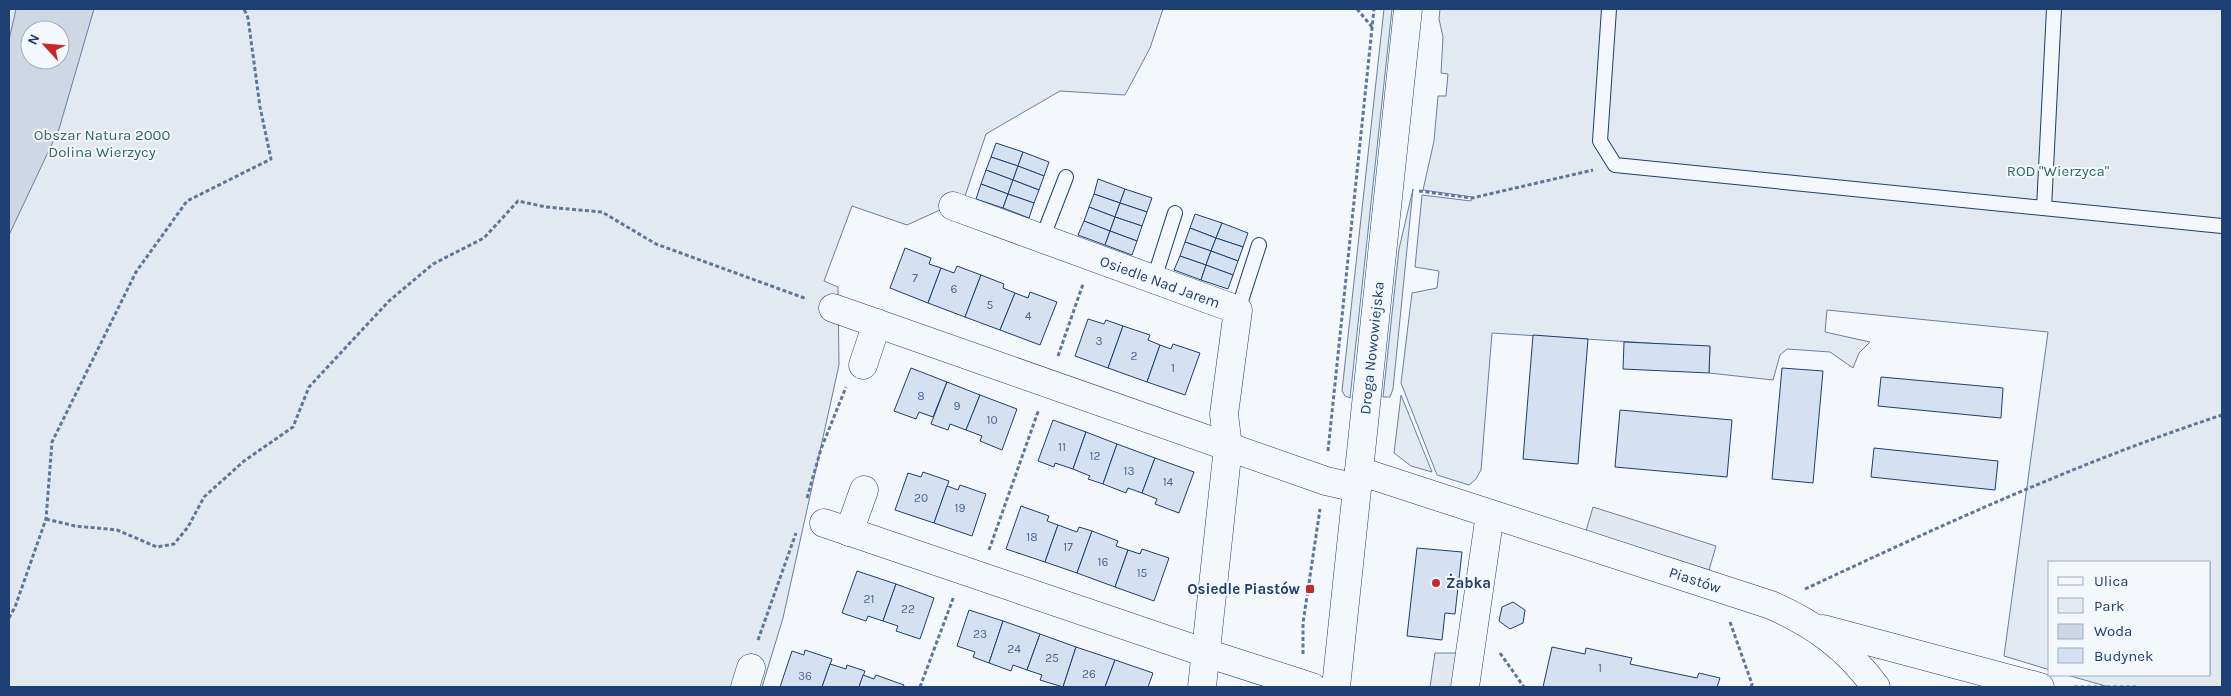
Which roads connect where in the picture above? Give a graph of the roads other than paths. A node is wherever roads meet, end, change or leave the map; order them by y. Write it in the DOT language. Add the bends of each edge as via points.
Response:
graph roads {
  1 [pos="1408,9"];
  2 [pos="1609,9"];
  3 [pos="2054,9"];
  4 [pos="1066,177"];
  5 [pos="953,206"];
  6 [pos="2044,208"];
  7 [pos="1175,213"];
  8 [pos="2222,226"];
  9 [pos="1042,238"];
  10 [pos="1259,245"];
  11 [pos="1154,280"];
  12 [pos="833,308"];
  13 [pos="1238,310"];
  14 [pos="877,323"];
  15 [pos="862,365"];
  16 [pos="1228,447"];
  17 [pos="1358,480"];
  18 [pos="864,490"];
  19 [pos="1490,514"];
  20 [pos="824,523"];
  21 [pos="849,532"];
  22 [pos="1816,627"];
  23 [pos="1206,653"];
  24 [pos="1308,686"];
  25 [pos="1202,687"];
  26 [pos="1336,687"];
  27 [pos="1465,687"];
  28 [pos="1876,687"];
  29 [pos="2040,687"];
  1 -- 17 [label="street, Droga Nowowiejska"];
  2 -- 6 [label="lane" via="1600,141 1615,165"];
  3 -- 6 [label="lane"];
  4 -- 9 [label="lane"];
  5 -- 9 [label="street, Osiedle Nad Jarem"];
  6 -- 8 [label="lane"];
  7 -- 11 [label="lane"];
  9 -- 11 [label="street, Osiedle Nad Jarem"];
  10 -- 13 [label="lane"];
  11 -- 13 [label="street, Osiedle Nad Jarem"];
  12 -- 14 [label="street"];
  13 -- 16 [label="street, Osiedle Nad Jarem" via="1224,414"];
  14 -- 15 [label="street"];
  14 -- 16 [label="street"];
  16 -- 17 [label="street" via="1326,481"];
  16 -- 23 [label="street, Osiedle Nad Jarem"];
  17 -- 19 [label="street, Piastów"];
  17 -- 26 [label="street, Droga Nowowiejska"];
  18 -- 21 [label="street"];
  19 -- 22 [label="street, Piastów" via="1771,605"];
  19 -- 27 [label="street"];
  20 -- 21 [label="street"];
  21 -- 23 [label="street"];
  22 -- 28 [label="street, Piastów" via="1841,647"];
  22 -- 29 [label="street"];
  23 -- 24 [label="street"];
  23 -- 25 [label="street, Osiedle Nad Jarem"];
}
